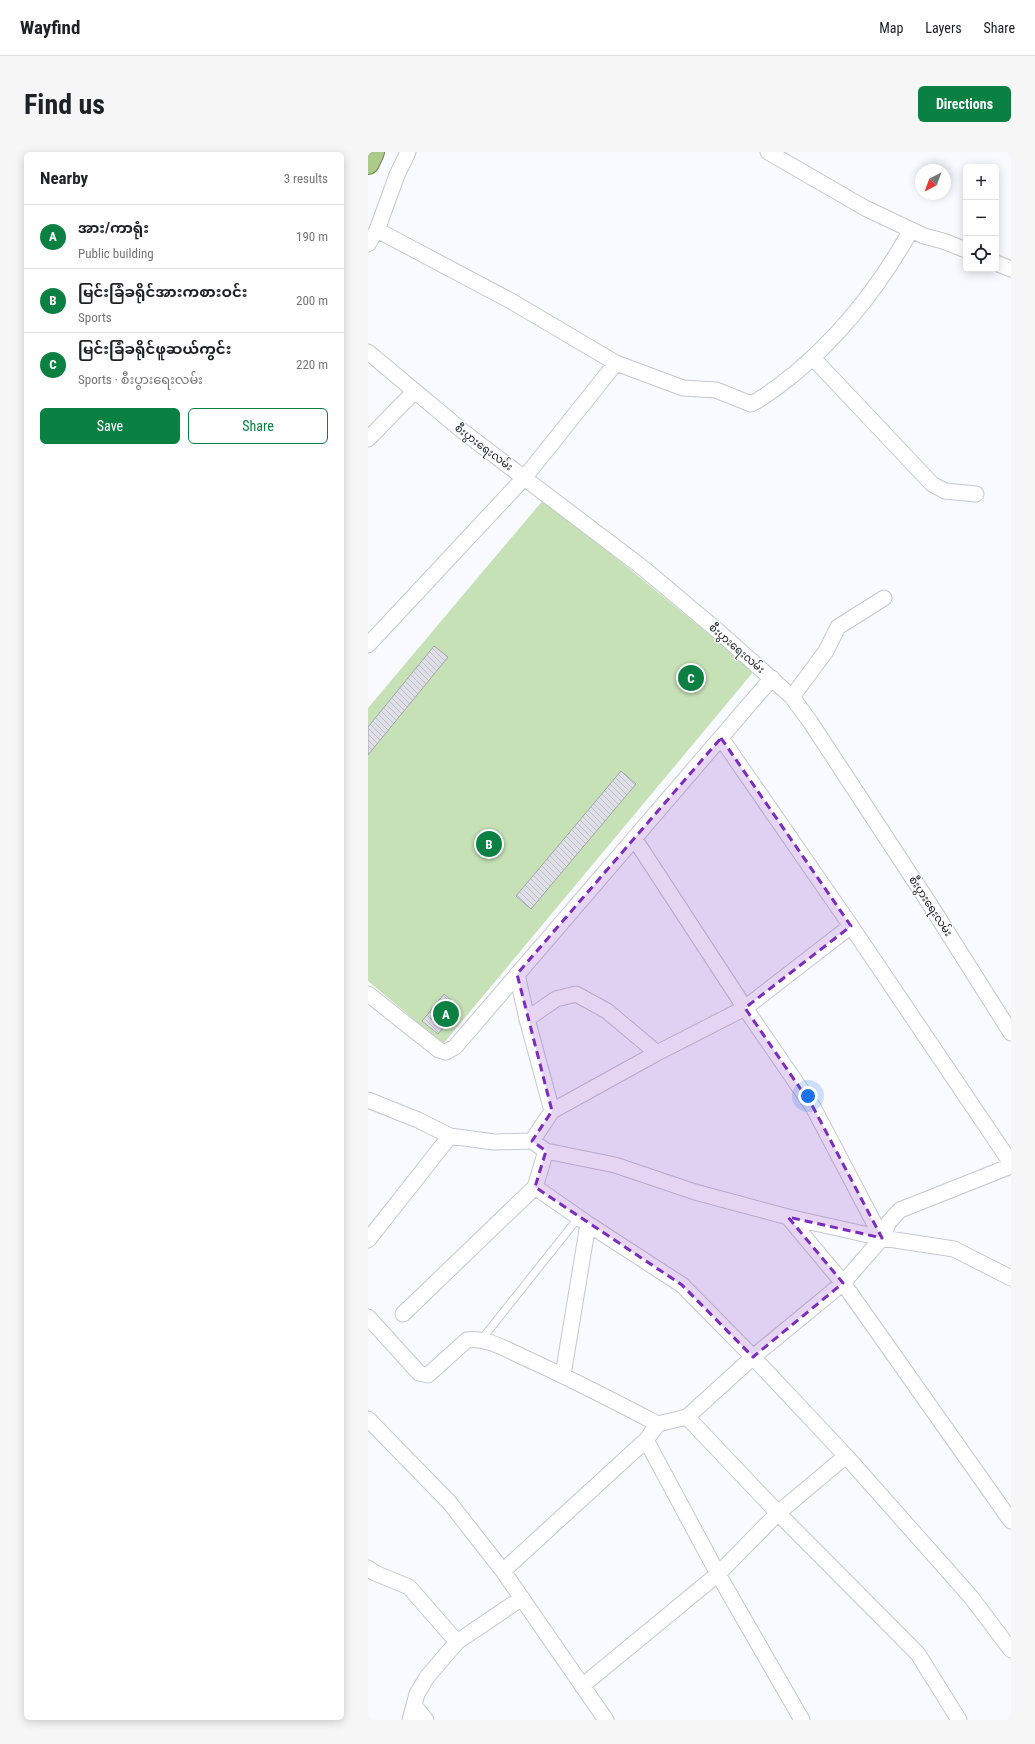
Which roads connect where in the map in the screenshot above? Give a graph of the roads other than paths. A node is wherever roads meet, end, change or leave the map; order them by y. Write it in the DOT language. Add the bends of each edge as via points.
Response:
graph roads {
  1 [pos="373,152"];
  2 [pos="408,152"];
  3 [pos="768,152"];
  4 [pos="368,163"];
  5 [pos="377,230"];
  6 [pos="911,230"];
  7 [pos="368,244"];
  8 [pos="963,249"];
  9 [pos="999,264"];
  10 [pos="1011,269"];
  11 [pos="368,352"];
  12 [pos="813,358"];
  13 [pos="616,363"];
  14 [pos="415,391"];
  15 [pos="368,439"];
  16 [pos="525,478"];
  17 [pos="976,494"];
  18 [pos="884,598"];
  19 [pos="368,645"];
  20 [pos="772,678"];
  21 [pos="792,697"];
  22 [pos="721,738"];
  23 [pos="634,838"];
  24 [pos="852,926"];
  25 [pos="517,974"];
  26 [pos="368,994"];
  27 [pos="745,1008"];
  28 [pos="527,1019"];
  29 [pos="1011,1032"];
  30 [pos="657,1053"];
  31 [pos="368,1100"];
  32 [pos="552,1111"];
  33 [pos="450,1136"];
  34 [pos="532,1141"];
  35 [pos="546,1151"];
  36 [pos="1011,1163"];
  37 [pos="1011,1166"];
  38 [pos="535,1187"];
  39 [pos="788,1217"];
  40 [pos="584,1220"];
  41 [pos="882,1238"];
  42 [pos="368,1240"];
  43 [pos="1011,1278"];
  44 [pos="843,1283"];
  45 [pos="403,1314"];
  46 [pos="368,1317"];
  47 [pos="481,1340"];
  48 [pos="753,1358"];
  49 [pos="563,1375"];
  50 [pos="687,1417"];
  51 [pos="368,1419"];
  52 [pos="658,1424"];
  53 [pos="646,1440"];
  54 [pos="846,1456"];
  55 [pos="778,1513"];
  56 [pos="1011,1521"];
  57 [pos="368,1568"];
  58 [pos="503,1571"];
  59 [pos="718,1574"];
  60 [pos="522,1598"];
  61 [pos="457,1642"];
  62 [pos="1011,1650"];
  63 [pos="582,1686"];
  64 [pos="414,1705"];
  65 [pos="410,1720"];
  66 [pos="426,1720"];
  67 [pos="606,1720"];
  68 [pos="802,1720"];
  69 [pos="958,1720"];
  1 -- 4 [label="highway"];
  2 -- 5 [label="street"];
  3 -- 6 [label="street" via="865,208"];
  5 -- 7 [label="street"];
  5 -- 13 [label="street" via="511,301"];
  6 -- 8 [label="street"];
  6 -- 12 [label="street" via="894,261 865,301"];
  9 -- 10 [label="street"];
  11 -- 14 [label="street, စီးပွားရေးလမ်း"];
  12 -- 13 [label="street" via="767,396 751,404 716,390 683,388"];
  12 -- 17 [label="street" via="932,484 944,491"];
  13 -- 16 [label="street"];
  14 -- 15 [label="street"];
  14 -- 16 [label="street, စီးပွားရေးလမ်း" via="464,433"];
  16 -- 19 [label="street"];
  16 -- 20 [label="street, စီးပွားရေးလမ်း" via="643,568"];
  18 -- 21 [label="street" via="838,627 826,651"];
  20 -- 21 [label="street, စီးပွားရေးလမ်း"];
  20 -- 22 [label="street"];
  21 -- 29 [label="street, စီးပွားရေးလမ်း" via="925,896"];
  22 -- 23 [label="street"];
  22 -- 24 [label="street"];
  23 -- 25 [label="street"];
  23 -- 27 [label="street"];
  24 -- 27 [label="street"];
  24 -- 36 [label="street"];
  25 -- 26 [label="street" via="454,1047 446,1052 439,1050"];
  25 -- 28 [label="street"];
  27 -- 30 [label="street"];
  27 -- 41 [label="street" via="813,1107"];
  28 -- 30 [label="street" via="556,999 576,994 607,1011"];
  28 -- 32 [label="street"];
  30 -- 32 [label="street"];
  31 -- 33 [label="street"];
  32 -- 34 [label="street"];
  33 -- 34 [label="street" via="494,1142"];
  33 -- 42 [label="street"];
  34 -- 35 [label="street"];
  35 -- 38 [label="street"];
  35 -- 39 [label="street" via="615,1165 695,1192"];
  37 -- 41 [label="street" via="900,1210 889,1222"];
  38 -- 40 [label="street"];
  38 -- 45 [label="street"];
  39 -- 41 [label="street"];
  39 -- 44 [label="street"];
  40 -- 47 [label="lane"];
  40 -- 48 [label="street" via="682,1285"];
  40 -- 49 [label="street"];
  41 -- 43 [label="street" via="954,1249"];
  41 -- 44 [label="street"];
  44 -- 48 [label="street"];
  44 -- 56 [label="street"];
  46 -- 47 [label="street" via="419,1373 428,1375 467,1340"];
  47 -- 49 [label="street"];
  48 -- 50 [label="street"];
  48 -- 54 [label="street"];
  49 -- 52 [label="street"];
  50 -- 52 [label="street"];
  50 -- 55 [label="street"];
  51 -- 58 [label="street" via="449,1502"];
  52 -- 53 [label="street"];
  53 -- 58 [label="street"];
  53 -- 59 [label="street"];
  54 -- 55 [label="street"];
  54 -- 62 [label="street" via="971,1597"];
  55 -- 59 [label="street"];
  55 -- 69 [label="street" via="918,1654"];
  57 -- 61 [label="street" via="409,1587"];
  58 -- 60 [label="street"];
  59 -- 63 [label="street"];
  59 -- 68 [label="street"];
  60 -- 61 [label="street"];
  60 -- 63 [label="street"];
  61 -- 64 [label="street" via="427,1677"];
  63 -- 67 [label="street"];
  64 -- 65 [label="street"];
  64 -- 66 [label="street"];
}
